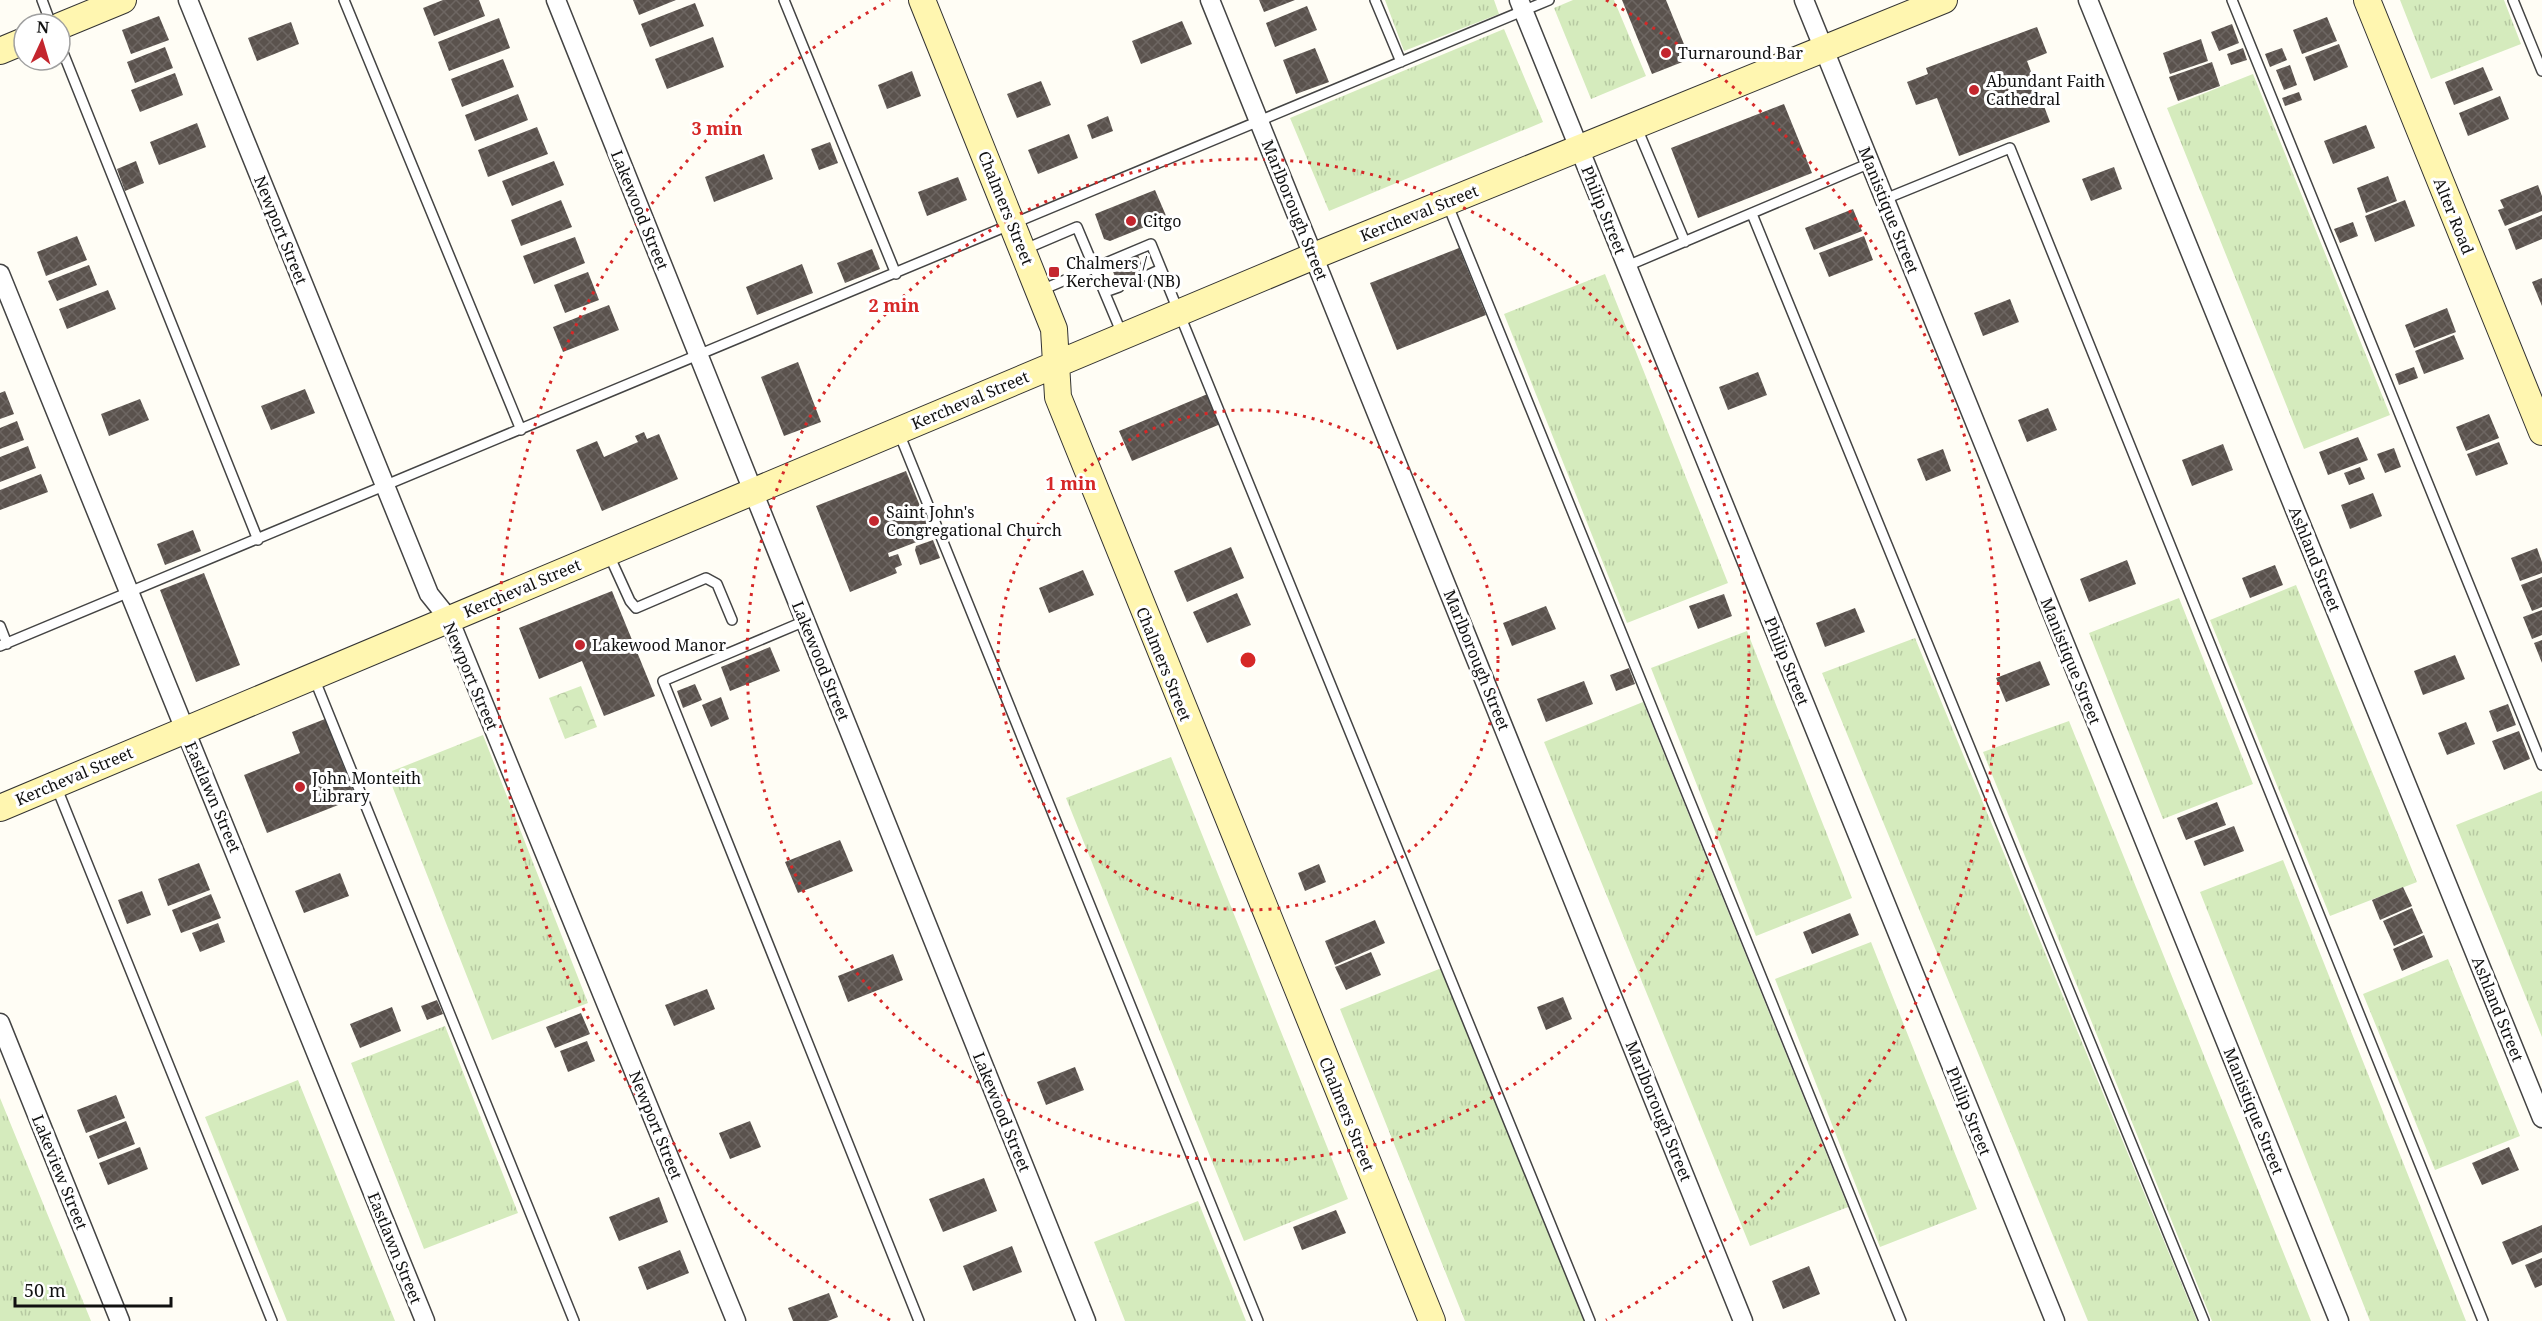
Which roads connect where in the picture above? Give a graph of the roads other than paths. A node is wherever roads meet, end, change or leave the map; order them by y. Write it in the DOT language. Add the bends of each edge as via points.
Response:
graph roads {
  1 [pos="123,0"];
  2 [pos="188,0"];
  3 [pos="344,0"];
  4 [pos="556,0"];
  5 [pos="784,0"];
  6 [pos="922,0"];
  7 [pos="1210,0"];
  8 [pos="1375,0"];
  9 [pos="1548,0"];
  10 [pos="1804,0"];
  11 [pos="1944,0"];
  12 [pos="2088,0"];
  13 [pos="2232,0"];
  14 [pos="2367,0"];
  15 [pos="2513,0"];
  16 [pos="1521,5"];
  17 [pos="72,21"];
  18 [pos="1824,48"];
  19 [pos="1401,62"];
  20 [pos="2542,71"];
  21 [pos="71,72"];
  22 [pos="1260,122"];
  23 [pos="1635,124"];
  24 [pos="1578,147"];
  25 [pos="1870,164"];
  26 [pos="1884,199"];
  27 [pos="1447,201"];
  28 [pos="1752,214"];
  29 [pos="1013,226"];
  30 [pos="1685,242"];
  31 [pos="1023,250"];
  32 [pos="1314,256"];
  33 [pos="1627,266"];
  34 [pos="1094,267"];
  35 [pos="1161,269"];
  36 [pos="0,274"];
  37 [pos="896,274"];
  38 [pos="1146,276"];
  39 [pos="1119,287"];
  40 [pos="1039,291"];
  41 [pos="1105,292"];
  42 [pos="1179,313"];
  43 [pos="1123,336"];
  44 [pos="699,357"];
  45 [pos="1056,364"];
  46 [pos="521,430"];
  47 [pos="898,431"];
  48 [pos="2542,432"];
  49 [pos="385,487"];
  50 [pos="753,492"];
  51 [pos="258,540"];
  52 [pos="608,552"];
  53 [pos="130,593"];
  54 [pos="449,619"];
  55 [pos="732,620"];
  56 [pos="805,621"];
  57 [pos="0,626"];
  58 [pos="4,645"];
  59 [pos="313,675"];
  60 [pos="185,729"];
  61 [pos="2542,765"];
  62 [pos="55,784"];
  63 [pos="0,808"];
  64 [pos="0,1023"];
  65 [pos="2542,1118"];
  66 [pos="120,1321"];
  67 [pos="272,1321"];
  68 [pos="425,1321"];
  69 [pos="574,1321"];
  70 [pos="736,1321"];
  71 [pos="919,1321"];
  72 [pos="1086,1321"];
  73 [pos="1258,1321"];
  74 [pos="1432,1321"];
  75 [pos="1590,1321"];
  76 [pos="1743,1321"];
  77 [pos="1901,1321"];
  78 [pos="2055,1321"];
  79 [pos="2204,1321"];
  80 [pos="2339,1321"];
  81 [pos="2483,1321"];
  1 -- 17 [label="street"];
  2 -- 49 [label="street, Newport Street"];
  3 -- 46 [label="lane"];
  4 -- 44 [label="street, Lakewood Street"];
  5 -- 37 [label="lane"];
  6 -- 29 [label="street, Chalmers Street"];
  7 -- 22 [label="street, Marlborough Street"];
  8 -- 19 [label="lane"];
  9 -- 16 [label="lane"];
  10 -- 18 [label="street, Manistique Street"];
  11 -- 18 [label="street, Kercheval Street"];
  12 -- 65 [label="street, Ashland Street"];
  13 -- 61 [label="lane"];
  14 -- 48 [label="street, Alter Road"];
  15 -- 20 [label="lane"];
  16 -- 19 [label="lane"];
  16 -- 24 [label="street, Philip Street"];
  18 -- 23 [label="street, Kercheval Street"];
  18 -- 25 [label="street, Manistique Street"];
  19 -- 22 [label="lane"];
  21 -- 51 [label="lane"];
  22 -- 29 [label="lane"];
  22 -- 32 [label="street, Marlborough Street"];
  23 -- 24 [label="street, Kercheval Street"];
  23 -- 30 [label="lane"];
  24 -- 27 [label="street, Kercheval Street"];
  24 -- 33 [label="street, Philip Street"];
  25 -- 26 [label="street, Manistique Street"];
  25 -- 28 [label="lane"];
  26 -- 80 [label="street, Manistique Street"];
  26 -- 81 [label="lane" via="2010,148"];
  27 -- 32 [label="street, Kercheval Street"];
  27 -- 77 [label="lane"];
  28 -- 30 [label="lane"];
  28 -- 79 [label="lane"];
  29 -- 31 [label="street, Chalmers Street"];
  29 -- 37 [label="lane"];
  30 -- 33 [label="lane"];
  31 -- 34 [label="lane" via="1077,227"];
  31 -- 40 [label="street, Chalmers Street"];
  32 -- 42 [label="street, Kercheval Street"];
  32 -- 76 [label="street, Marlborough Street"];
  33 -- 78 [label="street, Philip Street"];
  34 -- 35 [label="lane" via="1151,244"];
  34 -- 40 [label="lane"];
  34 -- 41 [label="lane"];
  35 -- 38 [label="lane"];
  35 -- 42 [label="lane"];
  36 -- 53 [label="street, Eastlawn Street"];
  37 -- 44 [label="lane"];
  39 -- 41 [label="lane"];
  40 -- 45 [label="street, Chalmers Street" via="1054,329"];
  41 -- 43 [label="lane"];
  42 -- 43 [label="street, Kercheval Street"];
  42 -- 75 [label="lane"];
  43 -- 45 [label="street, Kercheval Street"];
  44 -- 46 [label="lane"];
  44 -- 50 [label="street, Lakewood Street"];
  45 -- 47 [label="street, Kercheval Street"];
  45 -- 74 [label="street, Chalmers Street" via="1062,408"];
  46 -- 49 [label="lane"];
  47 -- 50 [label="street, Kercheval Street"];
  47 -- 73 [label="lane"];
  49 -- 51 [label="lane"];
  49 -- 54 [label="street, Newport Street" via="429,594"];
  50 -- 52 [label="street, Kercheval Street"];
  50 -- 56 [label="street, Lakewood Street"];
  51 -- 53 [label="lane"];
  52 -- 54 [label="street, Kercheval Street"];
  52 -- 55 [label="lane" via="636,608 706,578 717,584"];
  53 -- 58 [label="lane"];
  53 -- 60 [label="street, Eastlawn Street"];
  54 -- 59 [label="street, Kercheval Street"];
  54 -- 70 [label="street, Newport Street"];
  56 -- 71 [label="lane" via="663,681"];
  56 -- 72 [label="street, Lakewood Street"];
  57 -- 58 [label="lane"];
  59 -- 60 [label="street, Kercheval Street"];
  59 -- 69 [label="lane"];
  60 -- 62 [label="street, Kercheval Street"];
  60 -- 68 [label="street, Eastlawn Street"];
  62 -- 63 [label="street, Kercheval Street"];
  62 -- 67 [label="lane"];
  64 -- 66 [label="street, Lakeview Street"];
}
